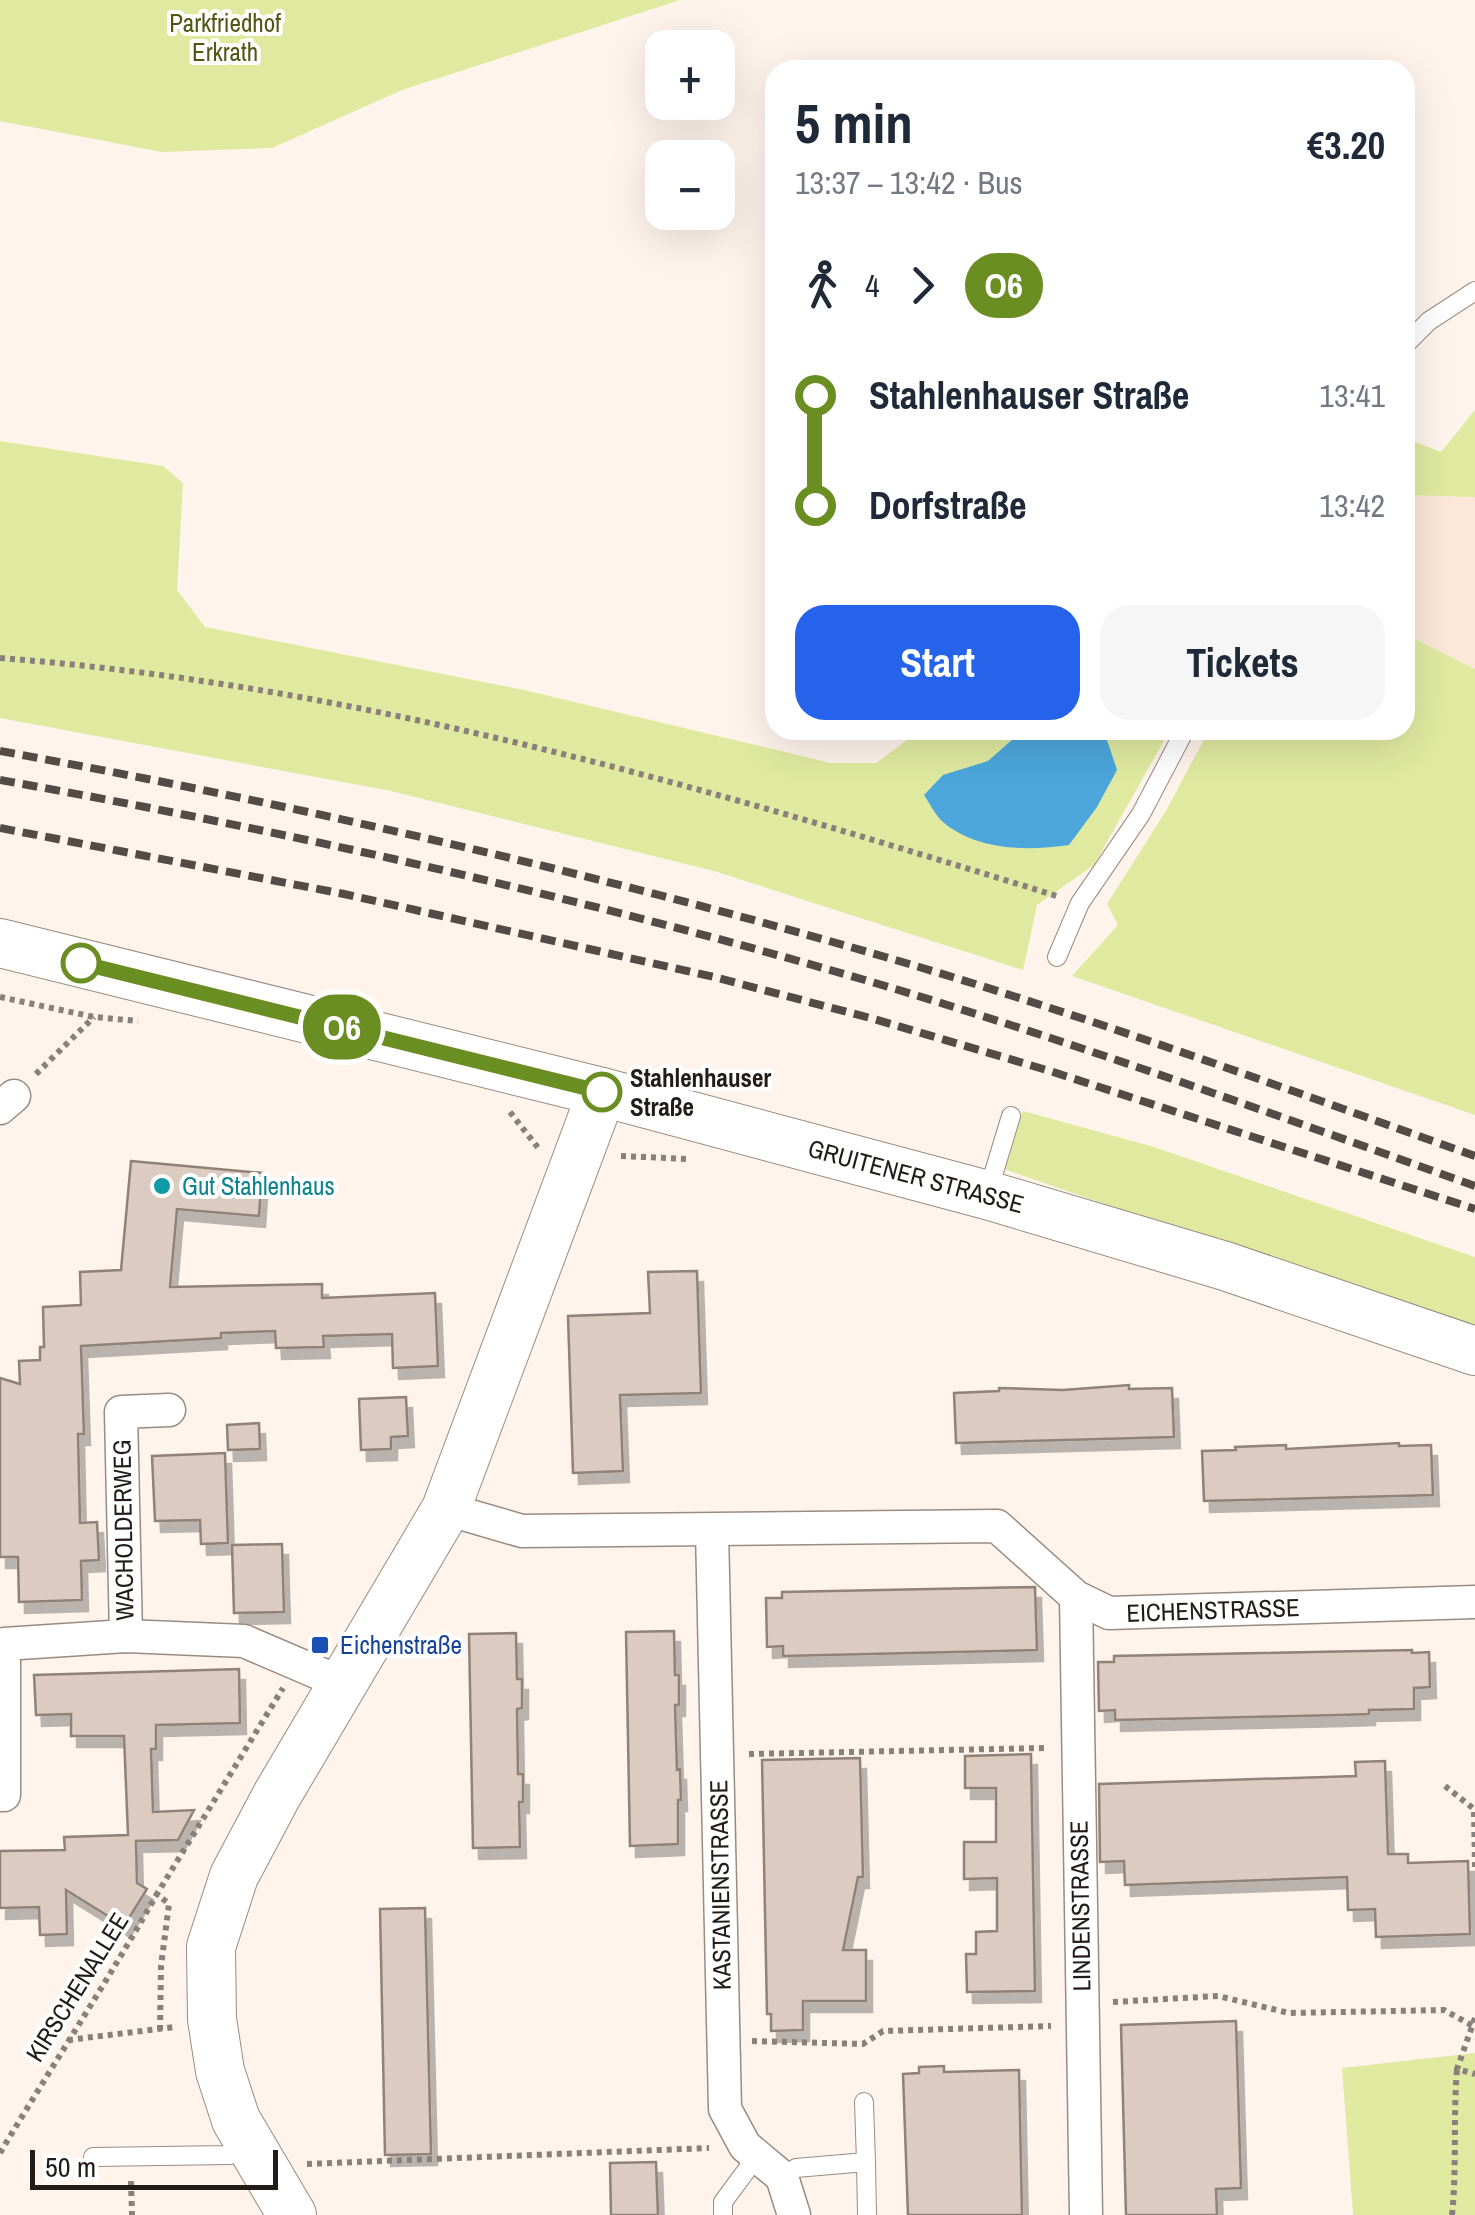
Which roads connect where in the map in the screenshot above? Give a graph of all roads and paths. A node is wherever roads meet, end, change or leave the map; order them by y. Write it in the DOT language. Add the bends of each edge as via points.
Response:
graph roads {
  1 [pos="1475,291"];
  2 [pos="1415,335"];
  3 [pos="0,658"];
  4 [pos="1179,740"];
  5 [pos="1080,903"];
  6 [pos="0,942"];
  7 [pos="1056,957"];
  8 [pos="94,1016"];
  9 [pos="602,1092"];
  10 [pos="7,1102"];
  11 [pos="1012,1116"];
  12 [pos="987,1195"];
  13 [pos="1475,1351"];
  14 [pos="169,1410"];
  15 [pos="446,1508"];
  16 [pos="712,1530"];
  17 [pos="1076,1597"];
  18 [pos="1475,1602"];
  19 [pos="126,1636"];
  20 [pos="342,1683"];
  21 [pos="1078,1747"];
  22 [pos="718,1754"];
  23 [pos="1445,1786"];
  24 [pos="0,1795"];
  25 [pos="1475,1870"];
  26 [pos="157,1894"];
  27 [pos="1089,2015"];
  28 [pos="1475,2018"];
  29 [pos="1474,2027"];
  30 [pos="160,2030"];
  31 [pos="67,2040"];
  32 [pos="723,2041"];
  33 [pos="1457,2070"];
  34 [pos="1475,2074"];
  35 [pos="864,2102"];
  36 [pos="0,2153"];
  37 [pos="130,2156"];
  38 [pos="93,2157"];
  39 [pos="761,2160"];
  40 [pos="866,2162"];
  41 [pos="270,2178"];
  42 [pos="132,2215"];
  43 [pos="723,2215"];
  44 [pos="794,2215"];
  45 [pos="867,2215"];
  46 [pos="1086,2215"];
  47 [pos="1452,2215"];
  1 -- 2 [label="lane"];
  3 -- 5 [label="path" via="224,682 420,718 761,805"];
  4 -- 5 [label="lane" via="1140,814"];
  5 -- 7 [label="lane"];
  6 -- 9 [label="main road, GRUITENER STRASSE"];
  8 -- 10 [label="path"];
  9 -- 12 [label="main road, GRUITENER STRASSE"];
  9 -- 15 [label="main road"];
  11 -- 12 [label="lane"];
  12 -- 13 [label="main road, GRUITENER STRASSE"];
  14 -- 19 [label="street, WACHOLDERWEG" via="120,1412"];
  15 -- 16 [label="street, EICHENSTRASSE" via="522,1531"];
  15 -- 20 [label="main road"];
  16 -- 17 [label="street, EICHENSTRASSE" via="996,1526"];
  16 -- 22 [label="street, KASTANIENSTRASSE"];
  17 -- 18 [label="street, EICHENSTRASSE" via="1110,1613"];
  17 -- 21 [label="street, LINDENSTRASSE"];
  19 -- 20 [label="street, WACHOLDERWEG" via="244,1641"];
  19 -- 24 [label="street, WACHOLDERWEG" via="4,1644"];
  20 -- 41 [label="main road" via="234,1876 210,1947 220,2070 236,2120"];
  21 -- 22 [label="path"];
  21 -- 27 [label="street, LINDENSTRASSE"];
  22 -- 32 [label="street, KASTANIENSTRASSE"];
  23 -- 25 [label="path" via="1474,1809"];
  26 -- 31 [label="path, KIRSCHENALLEE"];
  27 -- 29 [label="path" via="1218,1996 1289,2013 1444,2010"];
  27 -- 32 [label="path" via="884,2031 863,2044"];
  27 -- 46 [label="street, LINDENSTRASSE"];
  28 -- 29 [label="path"];
  29 -- 33 [label="path"];
  30 -- 31 [label="path"];
  31 -- 36 [label="path, KIRSCHENALLEE"];
  32 -- 39 [label="street, KASTANIENSTRASSE" via="725,2109"];
  33 -- 34 [label="path"];
  33 -- 47 [label="path"];
  35 -- 40 [label="lane"];
  37 -- 38 [label="lane"];
  37 -- 41 [label="lane" via="230,2155"];
  37 -- 42 [label="path"];
  39 -- 40 [label="lane" via="796,2168"];
  39 -- 41 [label="path" via="284,2164"];
  39 -- 43 [label="lane" via="722,2202"];
  39 -- 44 [label="street, KASTANIENSTRASSE"];
  40 -- 45 [label="lane"];
}
